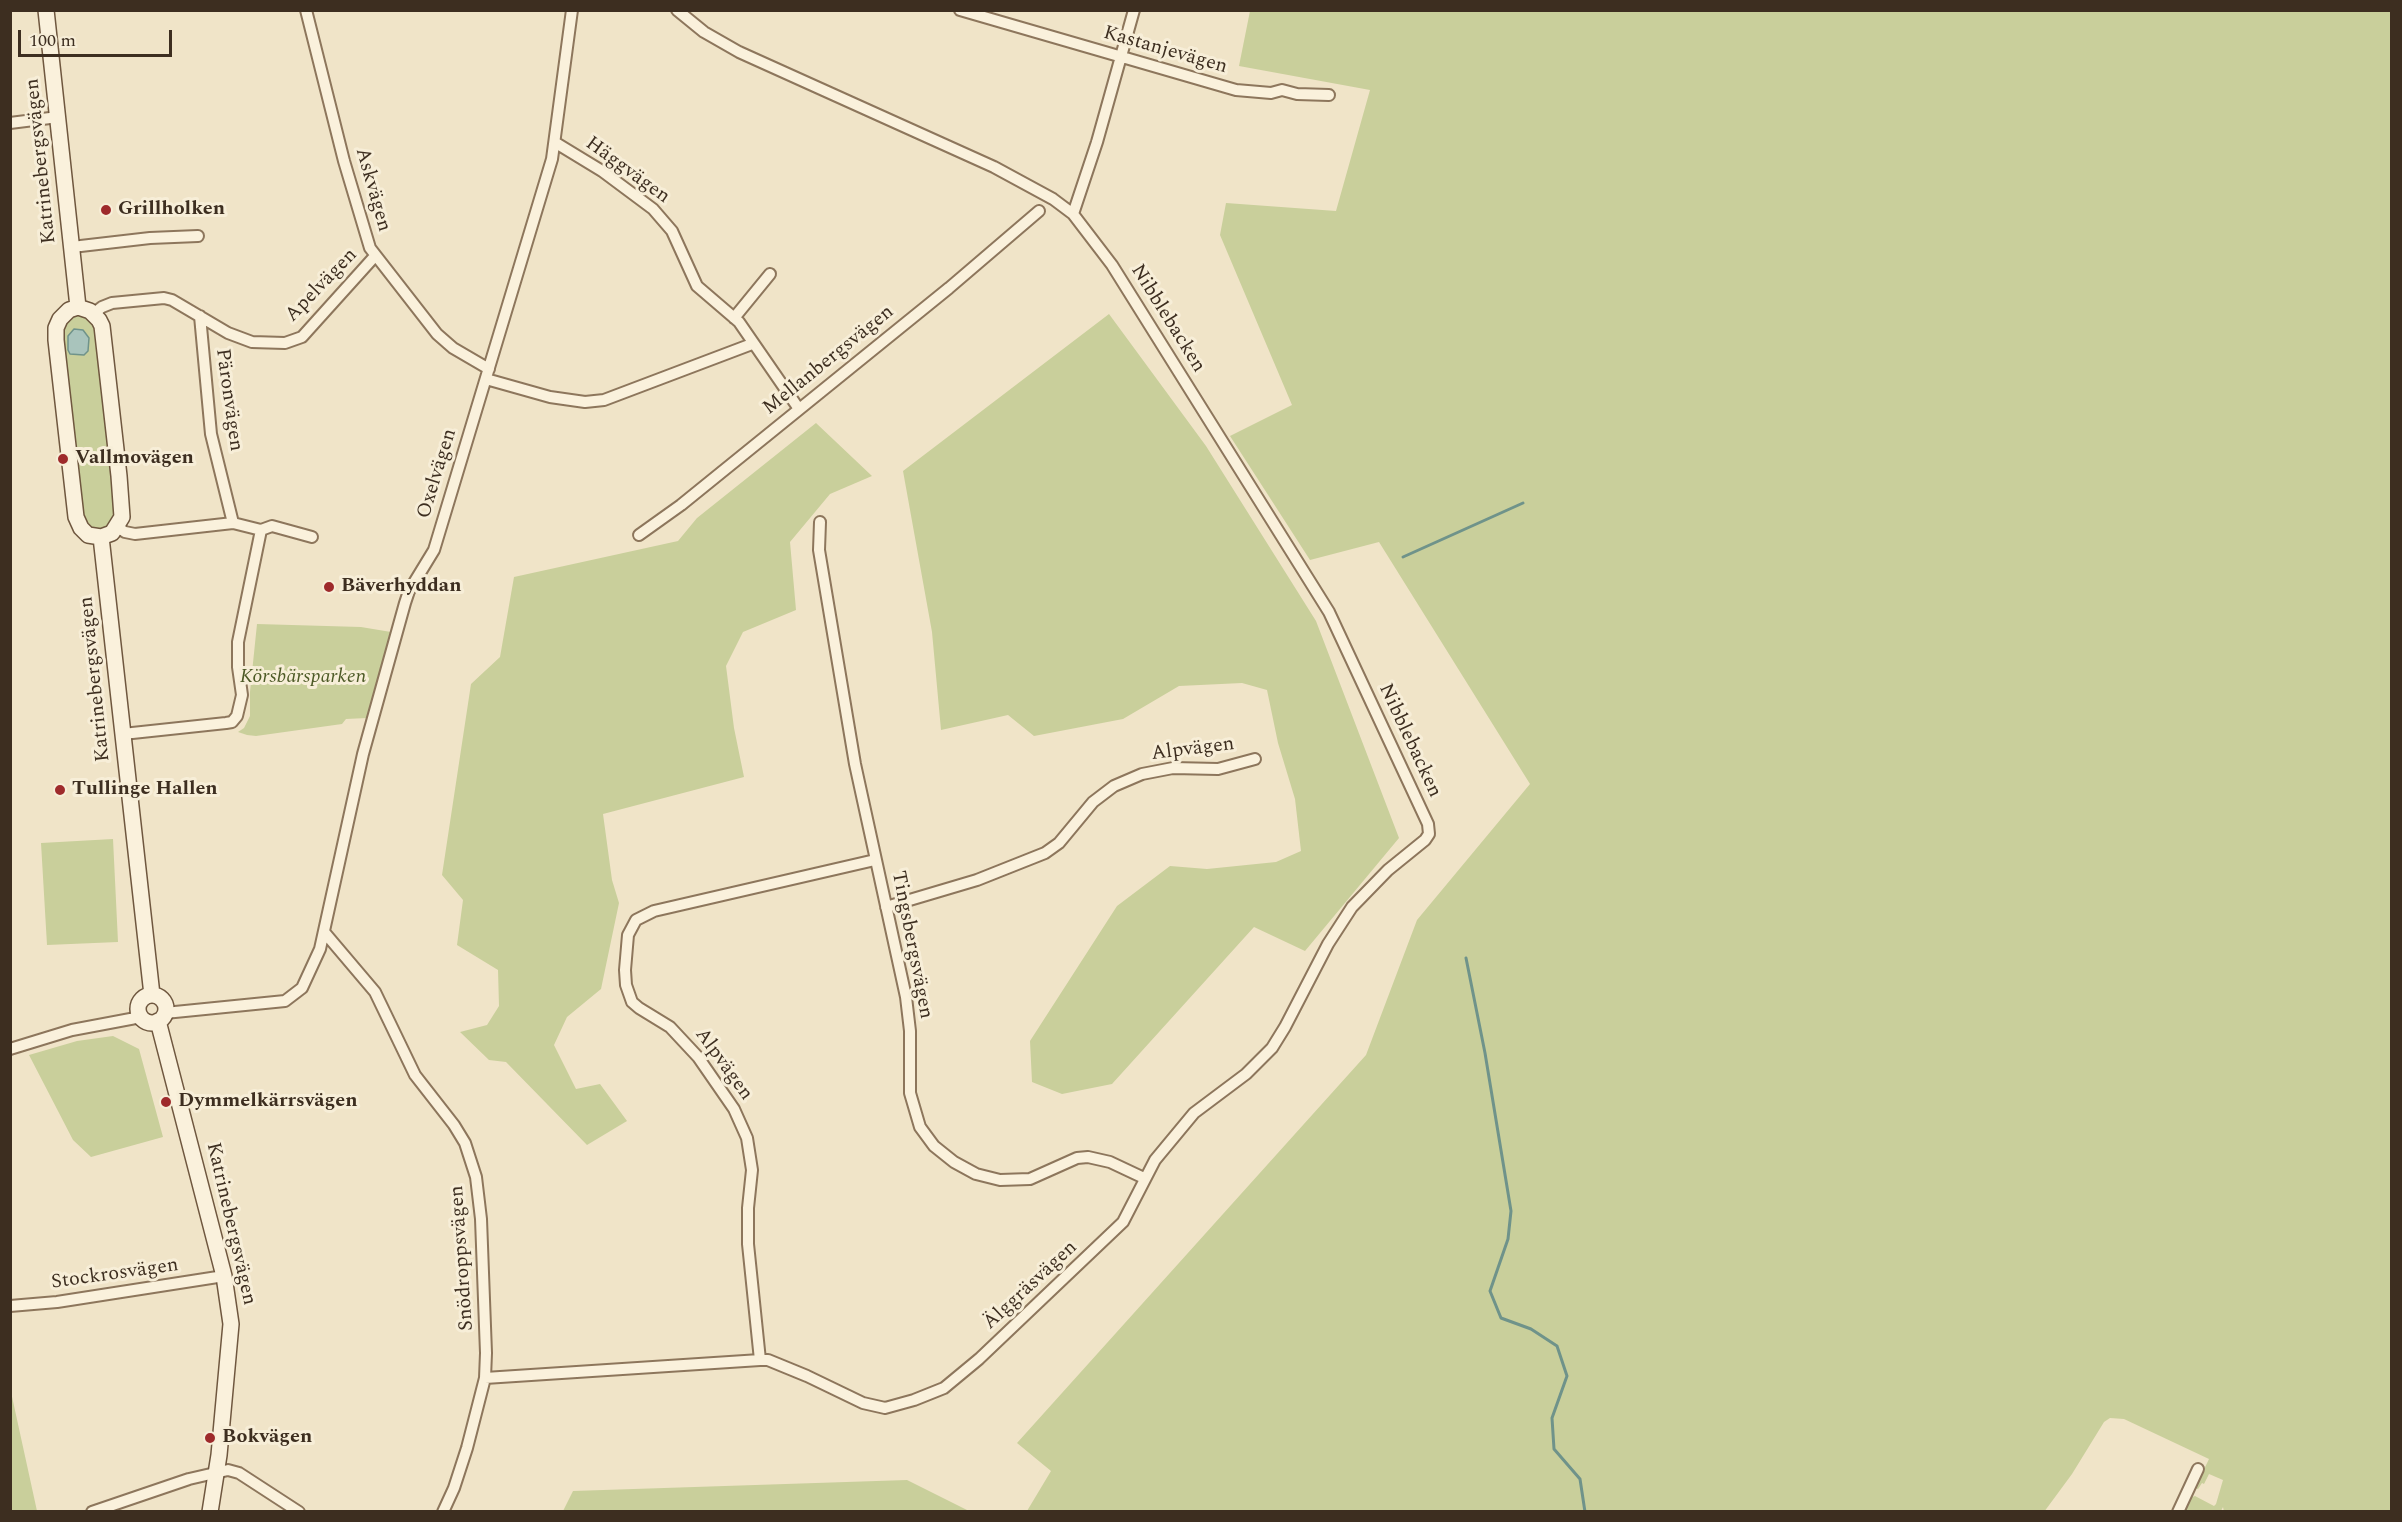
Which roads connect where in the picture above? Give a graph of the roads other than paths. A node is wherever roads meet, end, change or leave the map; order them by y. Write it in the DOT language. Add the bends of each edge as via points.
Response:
graph roads {
  1 [pos="46,10"];
  2 [pos="306,10"];
  3 [pos="572,10"];
  4 [pos="677,10"];
  5 [pos="960,10"];
  6 [pos="1134,10"];
  7 [pos="1123,58"];
  8 [pos="1329,95"];
  9 [pos="58,117"];
  10 [pos="10,123"];
  11 [pos="556,143"];
  12 [pos="1039,211"];
  13 [pos="1072,214"];
  14 [pos="198,236"];
  15 [pos="72,247"];
  16 [pos="375,256"];
  17 [pos="770,274"];
  18 [pos="78,307"];
  19 [pos="93,314"];
  20 [pos="200,316"];
  21 [pos="734,318"];
  22 [pos="752,344"];
  23 [pos="488,374"];
  24 [pos="799,409"];
  25 [pos="820,522"];
  26 [pos="233,523"];
  27 [pos="117,527"];
  28 [pos="261,530"];
  29 [pos="639,535"];
  30 [pos="101,537"];
  31 [pos="312,537"];
  32 [pos="123,734"];
  33 [pos="1255,759"];
  34 [pos="1425,840"];
  35 [pos="875,860"];
  36 [pos="886,907"];
  37 [pos="324,938"];
  38 [pos="152,995"];
  39 [pos="141,1017"];
  40 [pos="162,1017"];
  41 [pos="10,1049"];
  42 [pos="1144,1178"];
  43 [pos="224,1276"];
  44 [pos="10,1306"];
  45 [pos="760,1360"];
  46 [pos="485,1378"];
  47 [pos="2198,1469"];
  48 [pos="217,1471"];
  49 [pos="92,1512"];
  50 [pos="210,1512"];
  51 [pos="299,1512"];
  52 [pos="443,1512"];
  53 [pos="2178,1512"];
  1 -- 9 [label="street, Katrinebergsvägen"];
  2 -- 16 [label="street, Askvägen" via="347,171"];
  3 -- 11 [label="street, Oxelvägen"];
  4 -- 13 [label="street, Nibblebacken" via="704,32 739,52 994,167 1053,199"];
  5 -- 7 [label="street, Kastanjevägen"];
  6 -- 7 [label="street"];
  7 -- 8 [label="street, Kastanjevägen" via="1236,90"];
  7 -- 13 [label="street"];
  9 -- 10 [label="street"];
  9 -- 15 [label="street, Katrinebergsvägen"];
  11 -- 21 [label="street, Häggvägen" via="653,209 672,231 697,286"];
  11 -- 23 [label="street, Oxelvägen"];
  12 -- 24 [label="street, Mellanbergsvägen"];
  13 -- 34 [label="street, Nibblebacken" via="1112,265 1329,612 1428,824"];
  14 -- 15 [label="street"];
  15 -- 18 [label="street, Katrinebergsvägen"];
  16 -- 20 [label="street, Apelvägen" via="302,337 285,343 252,342"];
  16 -- 23 [label="street, Askvägen" via="437,334"];
  17 -- 21 [label="street"];
  18 -- 19 [label="street"];
  18 -- 30 [label="street" via="60,319 56,340 76,517 88,535"];
  19 -- 20 [label="street, Apelvägen" via="112,303 164,298"];
  19 -- 27 [label="street" via="102,326 119,476 122,517"];
  20 -- 26 [label="street, Päronvägen" via="211,434"];
  21 -- 22 [label="street, Häggvägen"];
  22 -- 23 [label="street, Askvägen" via="604,400 550,398"];
  22 -- 24 [label="street, Häggvägen"];
  23 -- 37 [label="street, Oxelvägen" via="434,550 405,603 363,754"];
  24 -- 29 [label="street, Mellanbergsvägen" via="681,506"];
  25 -- 35 [label="street, Tingsbergsvägen" via="819,550"];
  26 -- 27 [label="street" via="135,534"];
  26 -- 28 [label="street"];
  27 -- 30 [label="street"];
  28 -- 31 [label="street" via="272,526"];
  28 -- 32 [label="street" via="238,642 242,695 237,716 226,723"];
  30 -- 32 [label="street, Katrinebergsvägen"];
  32 -- 38 [label="street, Katrinebergsvägen"];
  33 -- 36 [label="street, Alpvägen" via="1218,769 1173,768 1142,774 1114,786 1093,802 1059,843 1045,853 977,880"];
  34 -- 42 [label="street, Älggräsvägen" via="1397,861 1352,907 1272,1048 1246,1074 1194,1113"];
  35 -- 36 [label="street, Tingsbergsvägen"];
  35 -- 45 [label="street, Alpvägen" via="654,911 636,920 628,935 625,970 632,1002 670,1027 698,1057 734,1109 747,1138 752,1170 748,1244"];
  36 -- 42 [label="street, Tingsbergsvägen" via="908,1015 912,1103 920,1126 934,1146 964,1169 1000,1180 1030,1179 1088,1157 1110,1162"];
  37 -- 40 [label="street" via="302,988 285,1001"];
  37 -- 46 [label="street, Snödroppsvägen" via="375,992 416,1075 454,1125 471,1159 480,1194"];
  38 -- 39 [label="street" via="140,1003"];
  38 -- 40 [label="street" via="162,999 166,1007"];
  39 -- 40 [label="street" via="149,1023"];
  39 -- 41 [label="street" via="72,1030"];
  40 -- 43 [label="street, Katrinebergsvägen"];
  42 -- 45 [label="street, Älggräsvägen" via="1123,1222 980,1359 944,1388 885,1408 863,1403 768,1360"];
  43 -- 44 [label="street, Stockrosvägen"];
  43 -- 48 [label="street, Katrinebergsvägen" via="231,1324"];
  45 -- 46 [label="street, Älggräsvägen"];
  46 -- 52 [label="street, Snödroppsvägen" via="467,1448"];
  47 -- 53 [label="street"];
  48 -- 49 [label="street"];
  48 -- 50 [label="street, Katrinebergsvägen"];
  48 -- 51 [label="street" via="239,1473"];
}
